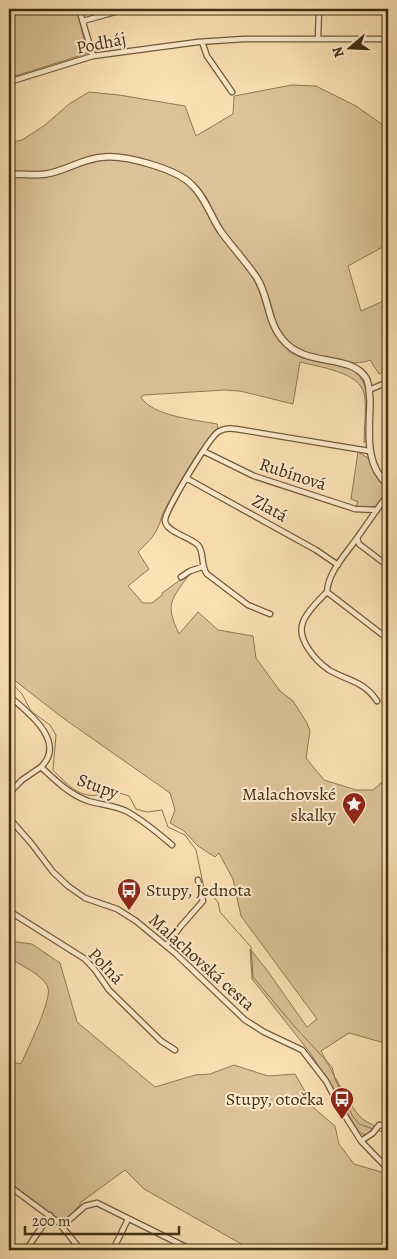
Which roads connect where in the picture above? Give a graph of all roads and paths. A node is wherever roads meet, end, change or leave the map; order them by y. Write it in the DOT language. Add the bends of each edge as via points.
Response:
graph roads {
  1 [pos="79,9"];
  2 [pos="126,9"];
  3 [pos="319,9"];
  4 [pos="83,21"];
  5 [pos="318,39"];
  6 [pos="388,39"];
  7 [pos="202,42"];
  8 [pos="93,56"];
  9 [pos="9,82"];
  10 [pos="232,92"];
  11 [pos="9,175"];
  12 [pos="388,382"];
  13 [pos="369,390"];
  14 [pos="203,451"];
  15 [pos="369,451"];
  16 [pos="186,478"];
  17 [pos="388,485"];
  18 [pos="388,494"];
  19 [pos="378,510"];
  20 [pos="357,538"];
  21 [pos="338,565"];
  22 [pos="388,566"];
  23 [pos="202,567"];
  24 [pos="181,577"];
  25 [pos="328,592"];
  26 [pos="270,614"];
  27 [pos="388,639"];
  28 [pos="9,696"];
  29 [pos="377,702"];
  30 [pos="42,767"];
  31 [pos="9,793"];
  32 [pos="9,818"];
  33 [pos="172,845"];
  34 [pos="198,880"];
  35 [pos="9,911"];
  36 [pos="166,946"];
  37 [pos="175,1050"];
  38 [pos="388,1126"];
  39 [pos="361,1141"];
  40 [pos="387,1160"];
  41 [pos="382,1164"];
  42 [pos="388,1169"];
  43 [pos="9,1186"];
  44 [pos="50,1216"];
  45 [pos="128,1219"];
  46 [pos="62,1226"];
  47 [pos="26,1250"];
  48 [pos="81,1250"];
  49 [pos="113,1250"];
  50 [pos="192,1250"];
  1 -- 4 [label="street"];
  2 -- 4 [label="street, Podháj"];
  3 -- 5 [label="street"];
  4 -- 8 [label="street"];
  5 -- 6 [label="street, Podháj"];
  5 -- 7 [label="street, Podháj"];
  7 -- 8 [label="street, Podháj"];
  7 -- 10 [label="street" via="207,56"];
  8 -- 9 [label="street, Podháj"];
  11 -- 13 [label="street" via="47,174 87,160 120,157 166,170 185,180 193,186 215,224 257,278 281,339 301,355 347,364 356,369 366,379"];
  12 -- 13 [label="street"];
  13 -- 15 [label="street"];
  14 -- 15 [label="street, Rubínová" via="219,431 230,428"];
  14 -- 16 [label="street, Rubínová"];
  14 -- 19 [label="street, Rubínová" via="254,476 356,509"];
  15 -- 17 [label="street" via="376,472"];
  16 -- 21 [label="street, Zlatá"];
  16 -- 23 [label="street, Rubínová" via="165,520 169,528 198,546"];
  18 -- 19 [label="street"];
  19 -- 20 [label="street"];
  20 -- 21 [label="street"];
  20 -- 22 [label="street" via="359,544"];
  21 -- 25 [label="street" via="330,578"];
  23 -- 24 [label="street"];
  23 -- 26 [label="street" via="248,605"];
  25 -- 27 [label="street"];
  25 -- 29 [label="street" via="302,622 305,642 324,666 358,682"];
  28 -- 30 [label="street" via="48,737 49,755"];
  30 -- 31 [label="street"];
  30 -- 33 [label="street, Stupy" via="70,792 127,812"];
  32 -- 36 [label="street, Malachovská cesta" via="68,886 85,898 125,914"];
  34 -- 36 [label="street" via="203,901"];
  35 -- 37 [label="street, Poľná" via="85,959 110,990 161,1041"];
  36 -- 39 [label="street, Malachovská cesta" via="245,1020 302,1050 326,1081"];
  38 -- 39 [label="street" via="379,1124"];
  39 -- 41 [label="street, Malachovská cesta"];
  40 -- 41 [label="street"];
  41 -- 42 [label="street, Malachovská cesta"];
  43 -- 44 [label="street"];
  44 -- 46 [label="street"];
  44 -- 47 [label="street"];
  45 -- 46 [label="street" via="94,1203 85,1206"];
  45 -- 49 [label="street"];
  45 -- 50 [label="street"];
  46 -- 48 [label="street"];
}
